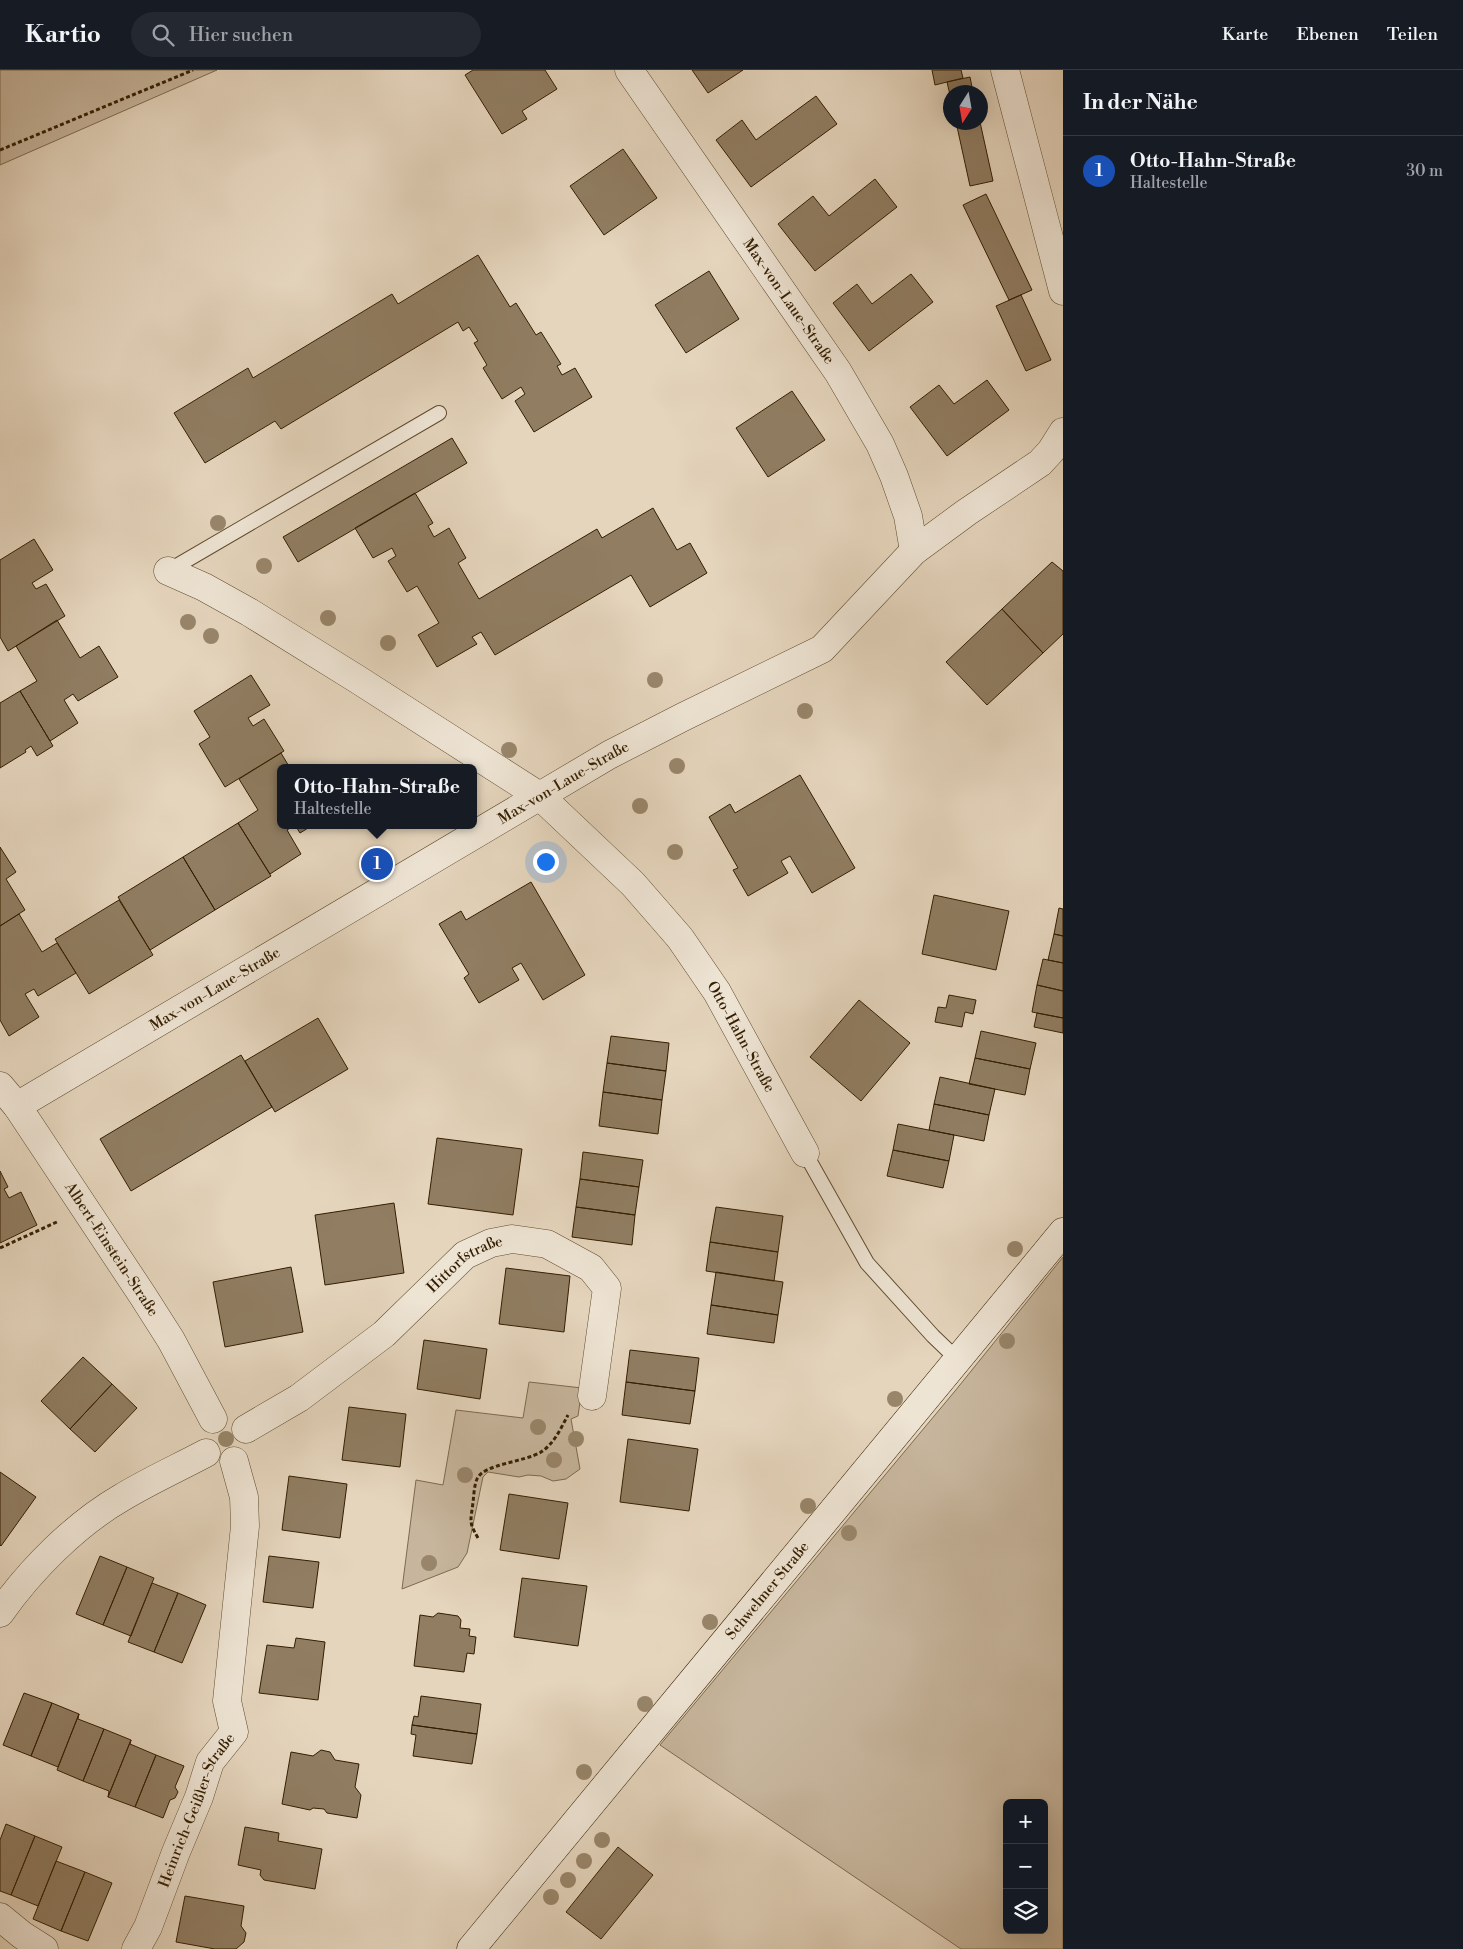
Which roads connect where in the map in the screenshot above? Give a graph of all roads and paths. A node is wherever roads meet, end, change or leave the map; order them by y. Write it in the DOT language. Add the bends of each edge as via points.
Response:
graph roads {
  1 [pos="192,70"];
  2 [pos="629,70"];
  3 [pos="1004,70"];
  4 [pos="0,150"];
  5 [pos="1063,291"];
  6 [pos="439,413"];
  7 [pos="1063,432"];
  8 [pos="914,551"];
  9 [pos="168,571"];
  10 [pos="540,797"];
  11 [pos="9,1096"];
  12 [pos="805,1152"];
  13 [pos="86,1209"];
  14 [pos="1063,1232"];
  15 [pos="0,1248"];
  16 [pos="958,1360"];
  17 [pos="583,1403"];
  18 [pos="213,1419"];
  19 [pos="246,1429"];
  20 [pos="206,1453"];
  21 [pos="234,1461"];
  22 [pos="478,1538"];
  23 [pos="0,1613"];
  24 [pos="0,1917"];
  25 [pos="44,1949"];
  26 [pos="136,1949"];
  27 [pos="471,1949"];
  1 -- 4 [label="path"];
  2 -- 8 [label="street, Max-von-Laue-Straße" via="838,372 880,444 894,476 908,516"];
  3 -- 5 [label="street"];
  6 -- 9 [label="lane"];
  7 -- 8 [label="street, Max-von-Laue-Straße" via="1050,452 1025,474"];
  8 -- 10 [label="street, Max-von-Laue-Straße" via="822,650 609,755"];
  9 -- 10 [label="street, Otto-Hahn-Straße" via="204,586 249,612"];
  10 -- 11 [label="street, Max-von-Laue-Straße"];
  10 -- 12 [label="street, Otto-Hahn-Straße" via="633,884 680,938 717,992"];
  11 -- 13 [label="street, Albert-Einstein-Straße"];
  12 -- 16 [label="lane, Otto-Hahn-Straße" via="867,1263"];
  13 -- 15 [label="path"];
  13 -- 18 [label="street, Albert-Einstein-Straße" via="171,1340"];
  14 -- 16 [label="street, Schwelmer Straße"];
  16 -- 27 [label="street, Schwelmer Straße"];
  17 -- 19 [label="street, Hittorfstraße" via="607,1288 590,1268 547,1244 512,1239 491,1243 465,1255 384,1334 299,1398"];
  17 -- 22 [label="path" via="569,1414 540,1453 520,1462 493,1467 479,1476 470,1525"];
  18 -- 19 [label="street" via="220,1416 235,1418"];
  18 -- 20 [label="street" via="203,1430 201,1438"];
  19 -- 21 [label="street" via="249,1444 241,1457"];
  20 -- 21 [label="street" via="219,1462"];
  20 -- 23 [label="street" via="121,1498 81,1526 18,1587"];
  21 -- 26 [label="street, Heinrich-Geißler-Straße" via="244,1497 245,1526 227,1701 234,1732 210,1762 148,1927"];
  24 -- 25 [label="street"];
}
